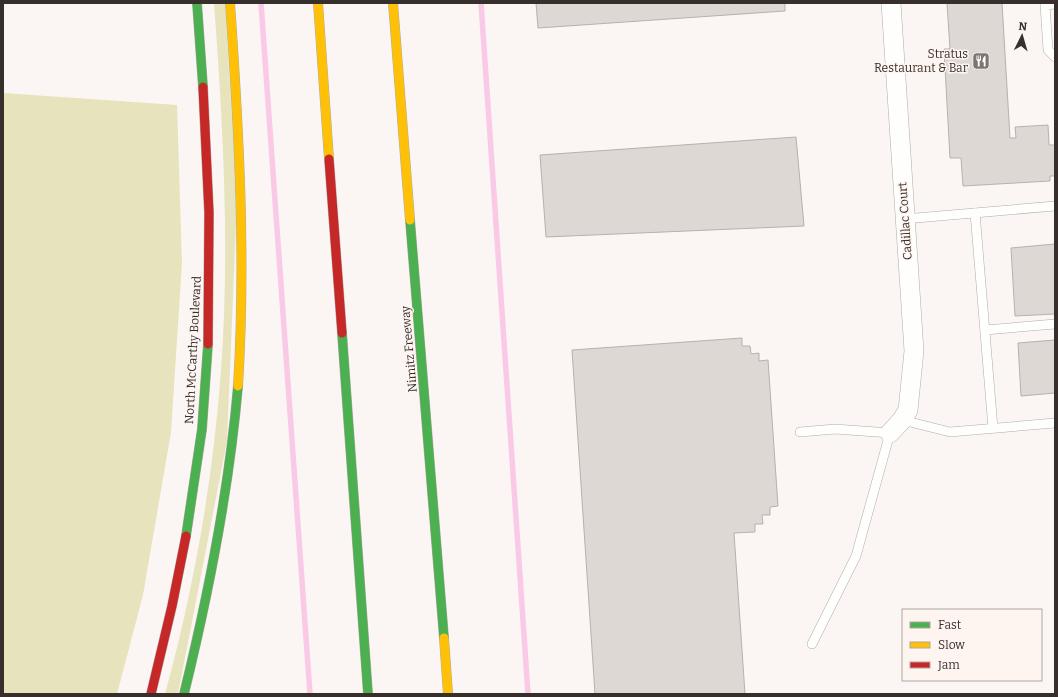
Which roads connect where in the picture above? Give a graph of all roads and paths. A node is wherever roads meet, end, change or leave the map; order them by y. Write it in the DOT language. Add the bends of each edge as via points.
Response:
graph roads {
  1 [pos="198,3"];
  2 [pos="230,3"];
  3 [pos="318,3"];
  4 [pos="393,3"];
  5 [pos="890,3"];
  6 [pos="1055,4"];
  7 [pos="1055,57"];
  8 [pos="1055,206"];
  9 [pos="975,213"];
  10 [pos="904,219"];
  11 [pos="1055,324"];
  12 [pos="985,330"];
  13 [pos="1055,423"];
  14 [pos="896,426"];
  15 [pos="993,428"];
  16 [pos="800,432"];
  17 [pos="812,644"];
  18 [pos="151,694"];
  19 [pos="184,694"];
  20 [pos="368,694"];
  21 [pos="448,694"];
  1 -- 18 [label="main road, North McCarthy Boulevard" via="208,173 208,340 199,450 190,516 179,576"];
  2 -- 19 [label="main road" via="241,172 241,342 232,446 222,521 211,583"];
  3 -- 20 [label="main road"];
  4 -- 21 [label="main road, Nimitz Freeway"];
  5 -- 10 [label="street, Cadillac Court"];
  6 -- 7 [label="lane" via="1045,5 1048,50"];
  8 -- 9 [label="lane"];
  9 -- 10 [label="lane"];
  9 -- 12 [label="lane"];
  10 -- 14 [label="street, Cadillac Court" via="914,351 908,410"];
  11 -- 12 [label="lane"];
  12 -- 15 [label="lane"];
  13 -- 15 [label="lane"];
  14 -- 15 [label="lane" via="950,432"];
  14 -- 16 [label="lane"];
  14 -- 17 [label="lane" via="856,556"];
}
